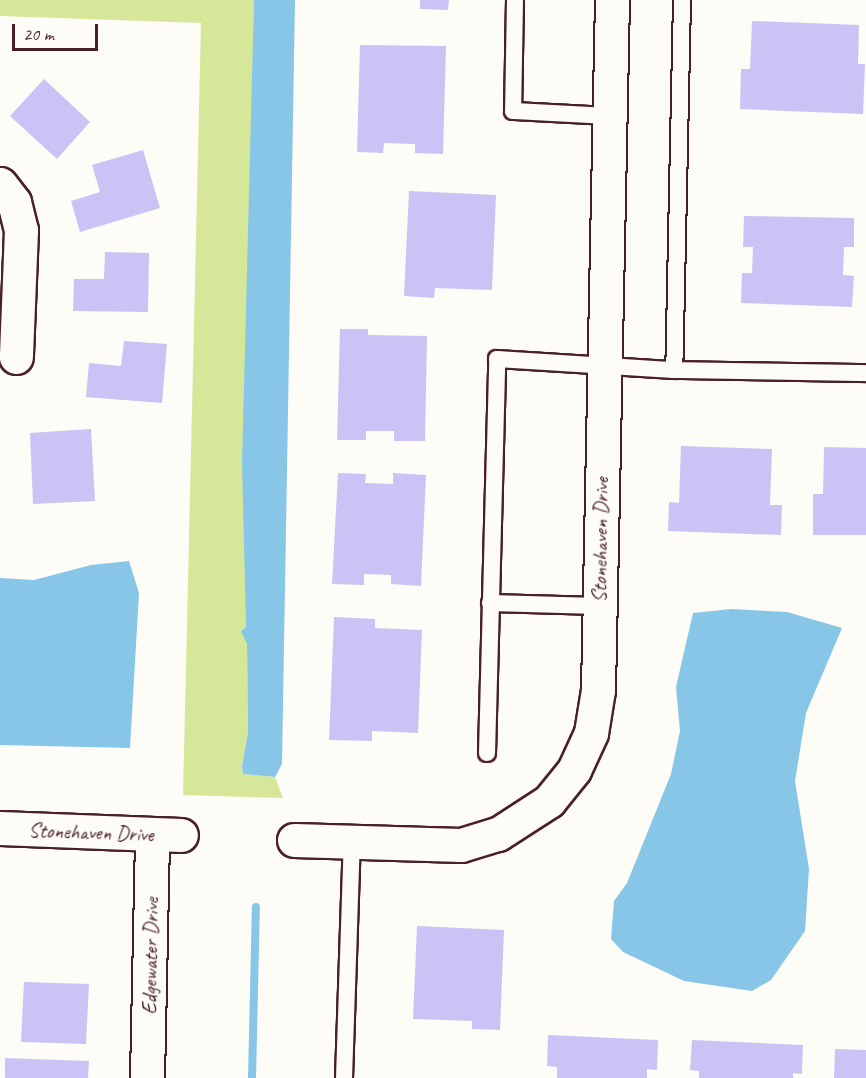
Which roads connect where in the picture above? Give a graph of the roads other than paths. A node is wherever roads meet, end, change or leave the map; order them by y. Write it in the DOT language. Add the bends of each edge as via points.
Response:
graph roads {
  1 [pos="515,0"];
  2 [pos="612,0"];
  3 [pos="682,0"];
  4 [pos="610,116"];
  5 [pos="0,184"];
  6 [pos="16,357"];
  7 [pos="604,364"];
  8 [pos="674,370"];
  9 [pos="866,373"];
  10 [pos="490,603"];
  11 [pos="599,606"];
  12 [pos="486,753"];
  13 [pos="0,828"];
  14 [pos="167,835"];
  15 [pos="294,840"];
  16 [pos="352,841"];
  17 [pos="147,1078"];
  18 [pos="344,1078"];
  1 -- 4 [label="lane" via="513,111"];
  2 -- 4 [label="street, Stonehaven Drive"];
  3 -- 8 [label="lane"];
  4 -- 7 [label="street, Stonehaven Drive"];
  5 -- 6 [label="street" via="14,202 21,230"];
  7 -- 8 [label="lane"];
  7 -- 10 [label="lane" via="497,359"];
  7 -- 11 [label="street, Stonehaven Drive"];
  8 -- 9 [label="lane"];
  10 -- 11 [label="lane"];
  10 -- 12 [label="lane"];
  11 -- 16 [label="street, Stonehaven Drive" via="596,714 574,770 549,801 511,829 461,844"];
  13 -- 14 [label="street, Stonehaven Drive"];
  14 -- 17 [label="street, Edgewater Drive"];
  15 -- 16 [label="street, Stonehaven Drive"];
  16 -- 18 [label="lane"];
}
